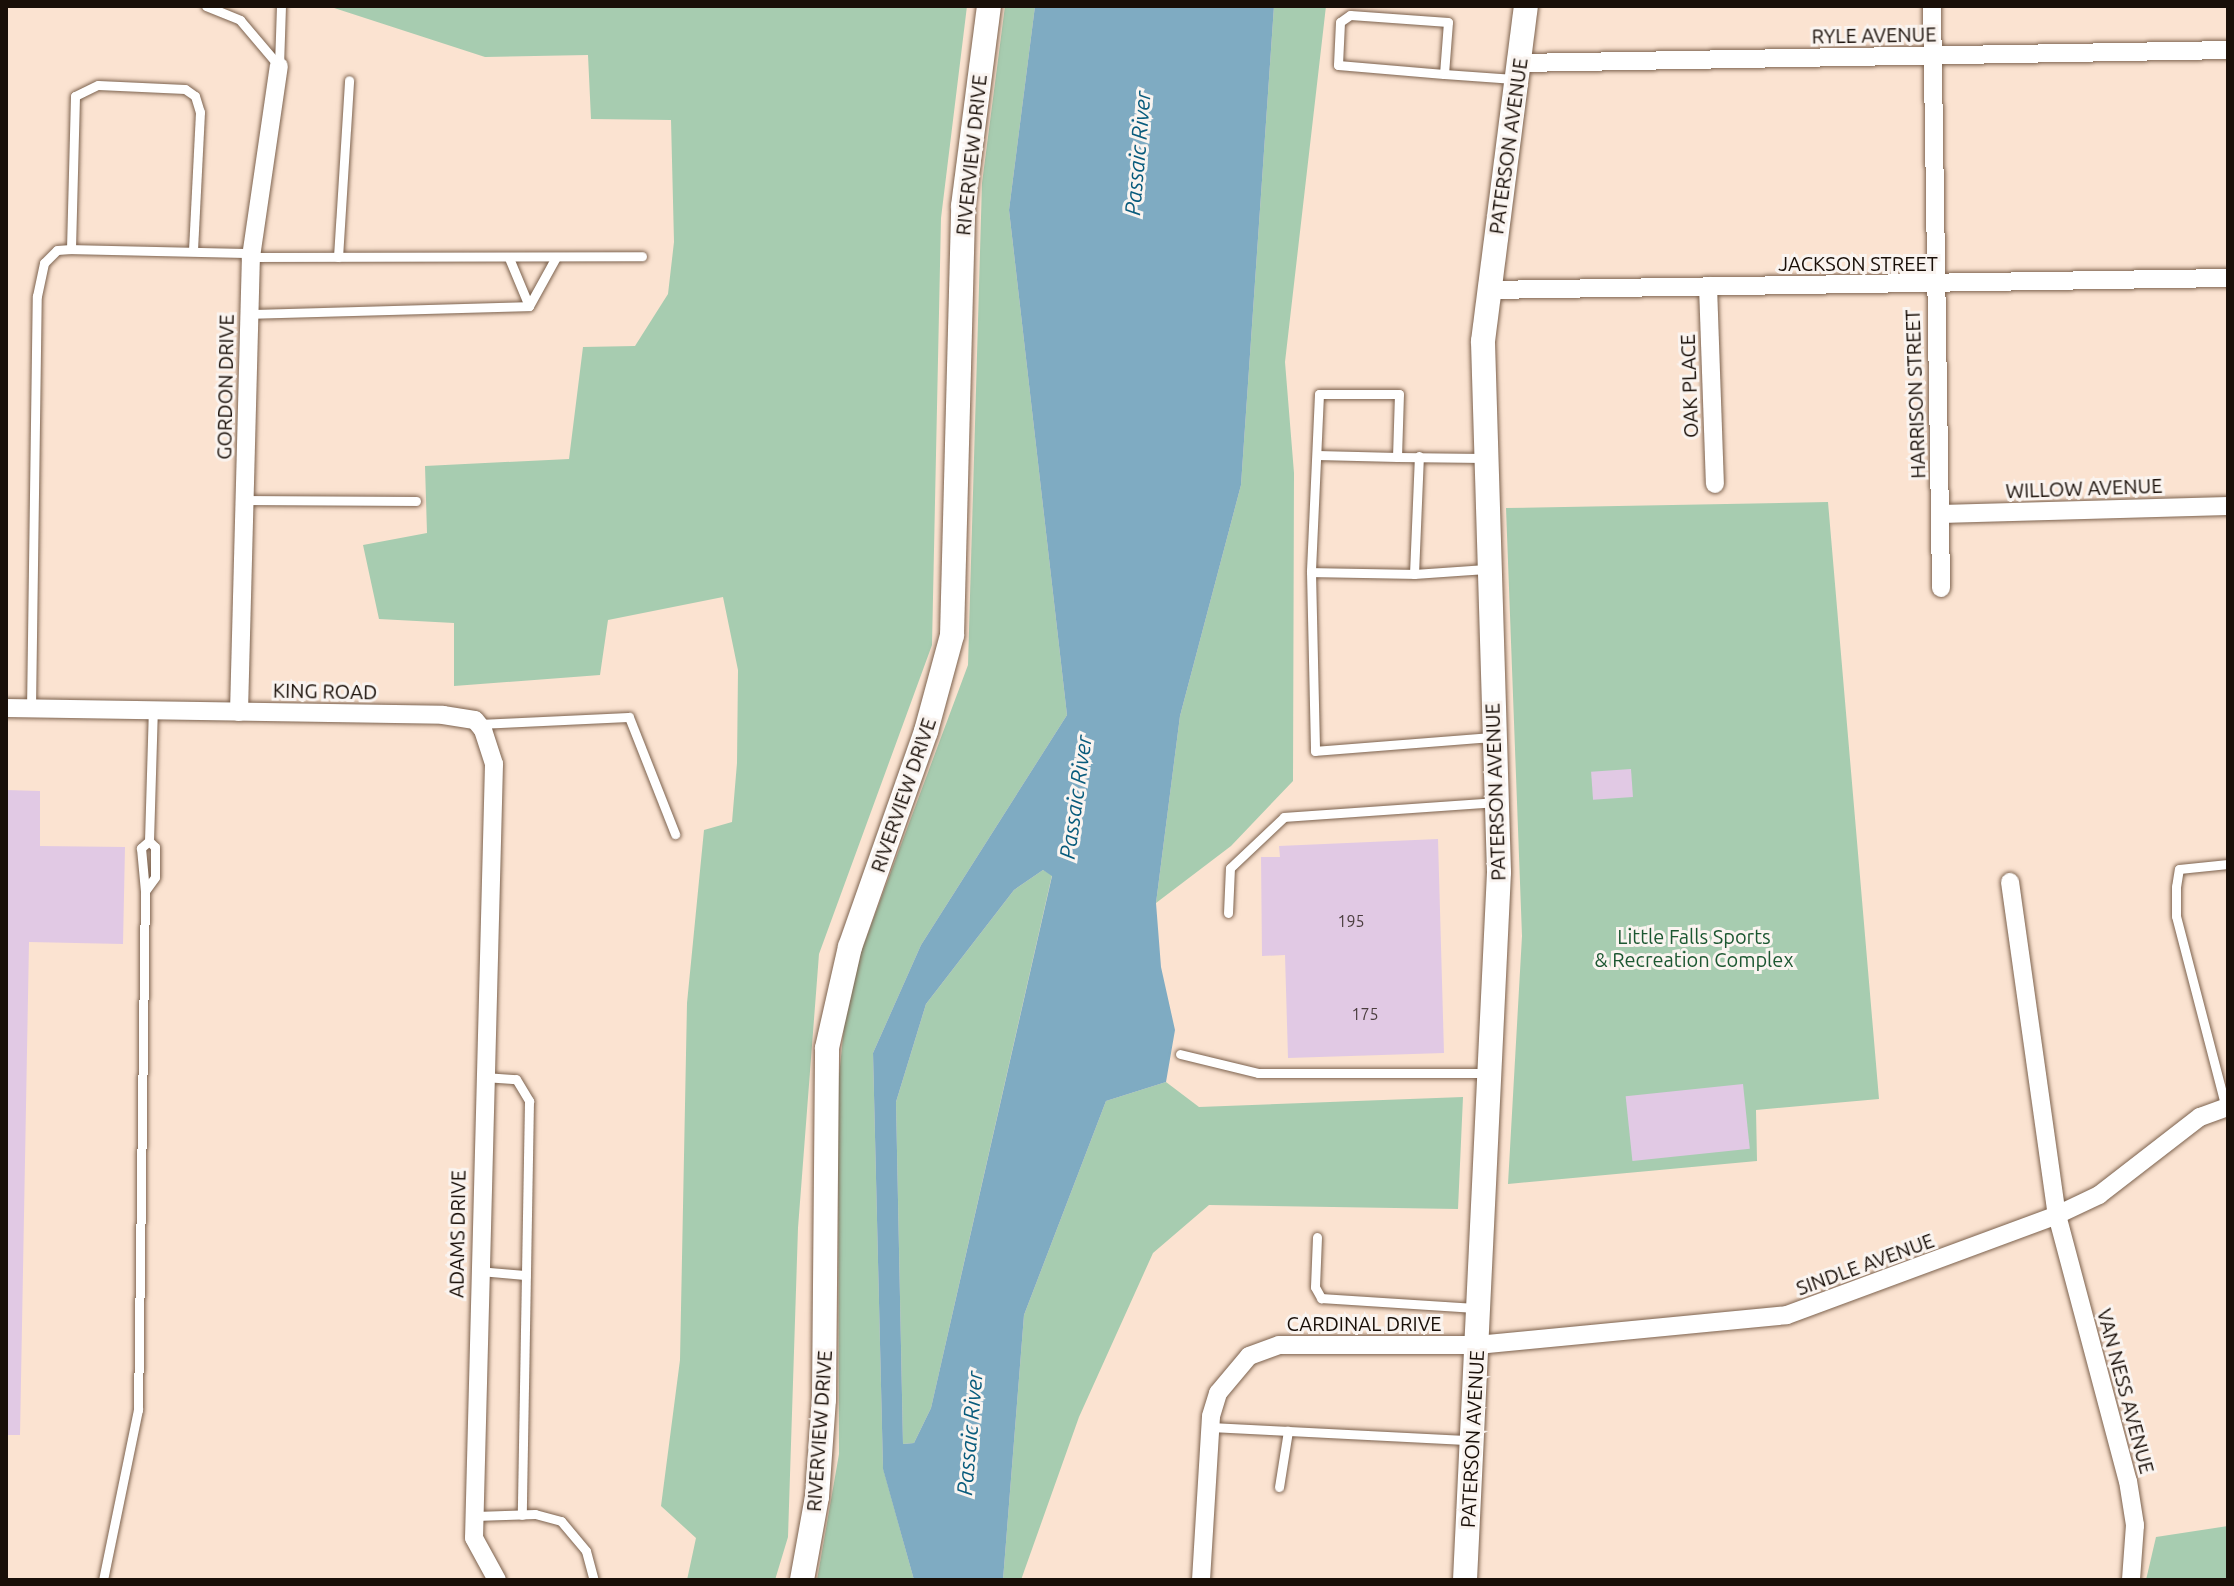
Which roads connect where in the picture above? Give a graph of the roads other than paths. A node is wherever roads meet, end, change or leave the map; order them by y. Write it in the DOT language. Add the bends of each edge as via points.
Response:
graph roads {
  1 [pos="206,6"];
  2 [pos="281,6"];
  3 [pos="989,6"];
  4 [pos="1526,6"];
  5 [pos="1932,6"];
  6 [pos="2228,50"];
  7 [pos="1930,56"];
  8 [pos="279,66"];
  9 [pos="1519,71"];
  10 [pos="1444,74"];
  11 [pos="349,80"];
  12 [pos="71,249"];
  13 [pos="193,250"];
  14 [pos="251,255"];
  15 [pos="642,256"];
  16 [pos="338,257"];
  17 [pos="556,257"];
  18 [pos="509,258"];
  19 [pos="2228,278"];
  20 [pos="1934,284"];
  21 [pos="1708,286"];
  22 [pos="1488,290"];
  23 [pos="529,306"];
  24 [pos="249,314"];
  25 [pos="1317,455"];
  26 [pos="1419,456"];
  27 [pos="1397,457"];
  28 [pos="1484,458"];
  29 [pos="1715,484"];
  30 [pos="244,500"];
  31 [pos="416,501"];
  32 [pos="2228,506"];
  33 [pos="1941,514"];
  34 [pos="1488,569"];
  35 [pos="1311,572"];
  36 [pos="1414,574"];
  37 [pos="1941,588"];
  38 [pos="6,708"];
  39 [pos="31,709"];
  40 [pos="153,710"];
  41 [pos="239,712"];
  42 [pos="478,724"];
  43 [pos="1494,737"];
  44 [pos="1496,802"];
  45 [pos="675,834"];
  46 [pos="2228,864"];
  47 [pos="2010,882"];
  48 [pos="1228,913"];
  49 [pos="1180,1054"];
  50 [pos="1492,1073"];
  51 [pos="482,1077"];
  52 [pos="2227,1108"];
  53 [pos="2057,1215"];
  54 [pos="1317,1237"];
  55 [pos="479,1271"];
  56 [pos="526,1275"];
  57 [pos="1478,1308"];
  58 [pos="1477,1345"];
  59 [pos="1210,1427"];
  60 [pos="1288,1431"];
  61 [pos="1471,1440"];
  62 [pos="1279,1487"];
  63 [pos="522,1515"];
  64 [pos="474,1516"];
  65 [pos="103,1580"];
  66 [pos="497,1580"];
  67 [pos="594,1580"];
  68 [pos="802,1580"];
  69 [pos="1201,1580"];
  70 [pos="1465,1580"];
  71 [pos="2131,1580"];
  1 -- 8 [label="lane" via="240,20"];
  2 -- 8 [label="lane"];
  3 -- 68 [label="street, RIVERVIEW DRIVE" via="963,206 952,635 926,731 850,947 827,1048 824,1400 817,1497"];
  4 -- 9 [label="street, PATERSON AVENUE"];
  5 -- 7 [label="street, HARRISON STREET"];
  6 -- 7 [label="street, RYLE AVENUE"];
  7 -- 9 [label="street, RYLE AVENUE"];
  7 -- 20 [label="street, HARRISON STREET"];
  8 -- 14 [label="street, GORDON DRIVE"];
  9 -- 10 [label="lane"];
  9 -- 22 [label="street, PATERSON AVENUE"];
  10 -- 10 [label="lane" via="1338,65 1340,22 1350,15 1448,22"];
  11 -- 16 [label="lane"];
  12 -- 13 [label="lane"];
  12 -- 13 [label="lane" via="75,96 98,85 185,89 195,96 200,112"];
  12 -- 39 [label="lane" via="57,250 44,263 37,296"];
  13 -- 14 [label="lane"];
  14 -- 16 [label="lane"];
  14 -- 24 [label="street, GORDON DRIVE"];
  15 -- 17 [label="lane"];
  16 -- 18 [label="lane"];
  17 -- 18 [label="lane"];
  17 -- 23 [label="lane"];
  18 -- 23 [label="lane"];
  19 -- 20 [label="street, JACKSON STREET"];
  20 -- 21 [label="street, JACKSON STREET"];
  20 -- 33 [label="street, HARRISON STREET"];
  21 -- 22 [label="street, JACKSON STREET"];
  21 -- 29 [label="street, OAK PLACE"];
  22 -- 28 [label="street, PATERSON AVENUE"];
  23 -- 24 [label="lane"];
  24 -- 30 [label="street, GORDON DRIVE"];
  25 -- 27 [label="lane"];
  25 -- 27 [label="lane" via="1319,394 1399,394"];
  25 -- 35 [label="lane"];
  26 -- 27 [label="lane"];
  26 -- 28 [label="lane"];
  26 -- 36 [label="lane"];
  28 -- 34 [label="street, PATERSON AVENUE"];
  30 -- 31 [label="lane"];
  30 -- 41 [label="street, GORDON DRIVE"];
  32 -- 33 [label="street, WILLOW AVENUE"];
  33 -- 37 [label="street, HARRISON STREET"];
  34 -- 36 [label="lane"];
  34 -- 43 [label="street, PATERSON AVENUE"];
  35 -- 36 [label="lane"];
  35 -- 43 [label="lane" via="1315,751"];
  38 -- 39 [label="street, KING ROAD"];
  39 -- 40 [label="street, KING ROAD"];
  40 -- 41 [label="street, KING ROAD"];
  40 -- 65 [label="lane" via="149,841 141,848 145,891 138,1410"];
  41 -- 42 [label="street, KING ROAD" via="443,715"];
  42 -- 45 [label="lane" via="629,717"];
  42 -- 51 [label="street, ADAMS DRIVE" via="494,764"];
  43 -- 44 [label="street, PATERSON AVENUE"];
  44 -- 48 [label="lane" via="1284,817 1230,868"];
  44 -- 50 [label="street, PATERSON AVENUE"];
  46 -- 52 [label="lane" via="2179,869 2176,887 2176,916"];
  47 -- 53 [label="street, VAN NESS AVENUE"];
  49 -- 50 [label="lane" via="1258,1073"];
  50 -- 57 [label="street, PATERSON AVENUE"];
  51 -- 55 [label="street, ADAMS DRIVE"];
  51 -- 56 [label="lane" via="516,1079 529,1101"];
  52 -- 53 [label="street, SINDLE AVENUE" via="2200,1117 2099,1195"];
  53 -- 58 [label="street, SINDLE AVENUE" via="1787,1315"];
  53 -- 71 [label="street, VAN NESS AVENUE" via="2128,1481 2135,1525"];
  54 -- 57 [label="lane" via="1315,1287 1321,1298"];
  55 -- 56 [label="lane"];
  55 -- 64 [label="street, ADAMS DRIVE"];
  56 -- 63 [label="lane"];
  57 -- 58 [label="street, PATERSON AVENUE"];
  58 -- 59 [label="street, CARDINAL DRIVE" via="1279,1345 1249,1356 1230,1377"];
  58 -- 61 [label="street, PATERSON AVENUE"];
  59 -- 60 [label="lane"];
  59 -- 69 [label="street, CARDINAL DRIVE"];
  60 -- 61 [label="lane"];
  60 -- 62 [label="lane"];
  61 -- 70 [label="street, PATERSON AVENUE"];
  63 -- 64 [label="lane"];
  63 -- 67 [label="lane" via="561,1521 586,1551"];
  64 -- 66 [label="street, ADAMS DRIVE" via="477,1550"];
}
